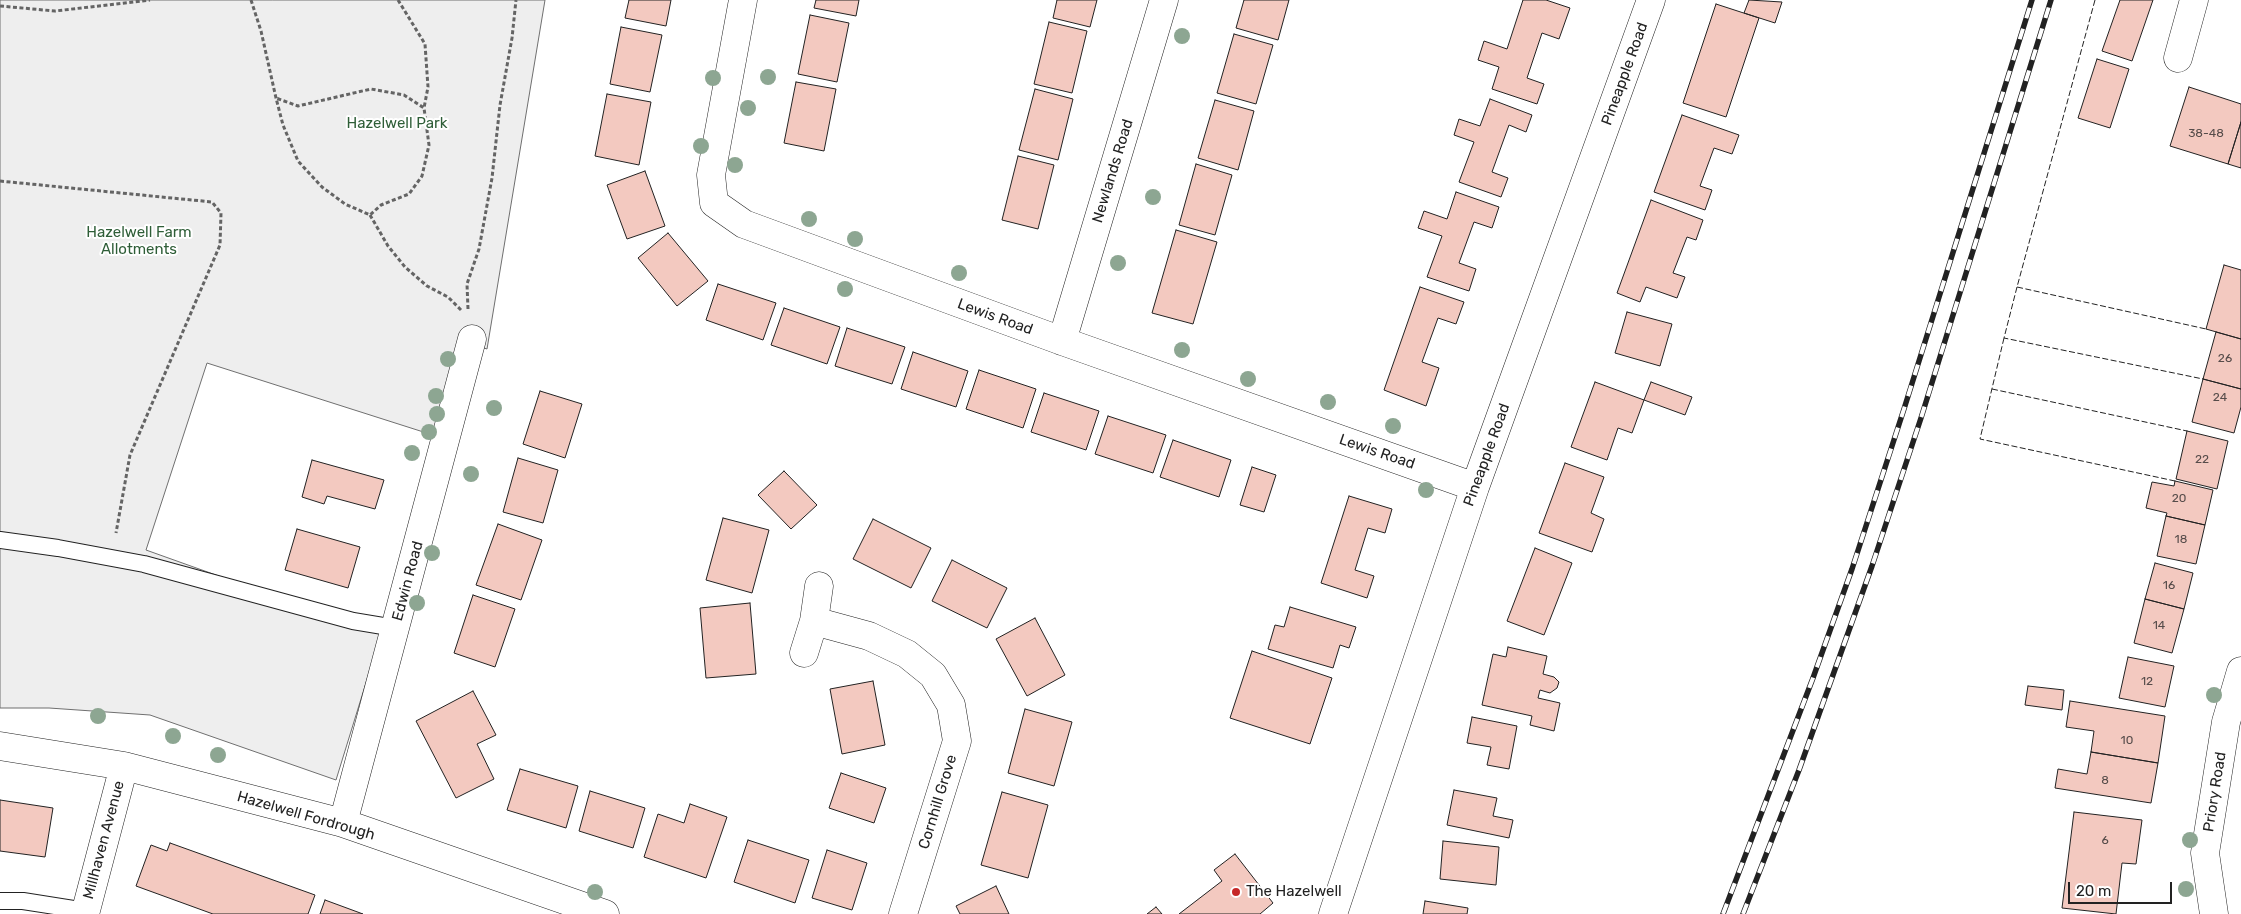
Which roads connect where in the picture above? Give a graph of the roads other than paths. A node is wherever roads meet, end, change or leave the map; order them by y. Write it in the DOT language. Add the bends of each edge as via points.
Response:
graph roads {
  1 [pos="743,0"];
  2 [pos="1164,0"];
  3 [pos="1651,0"];
  4 [pos="2194,0"];
  5 [pos="2178,58"];
  6 [pos="470,328"];
  7 [pos="1062,341"];
  8 [pos="1475,487"];
  9 [pos="0,540"];
  10 [pos="819,586"];
  11 [pos="814,621"];
  12 [pos="395,628"];
  13 [pos="804,653"];
  14 [pos="2241,671"];
  15 [pos="0,746"];
  16 [pos="124,766"];
  17 [pos="343,823"];
  18 [pos="0,902"];
  19 [pos="85,912"];
  20 [pos="605,914"];
  21 [pos="903,914"];
  22 [pos="1333,914"];
  23 [pos="2214,914"];
  1 -- 7 [label="street, Lewis Road" via="711,175 714,203 744,224"];
  2 -- 7 [label="street, Newlands Road"];
  3 -- 8 [label="street, Pineapple Road"];
  4 -- 5 [label="street"];
  6 -- 12 [label="street, Edwin Road"];
  7 -- 8 [label="street, Lewis Road"];
  8 -- 22 [label="street, Pineapple Road"];
  9 -- 12 [label="lane" via="144,564 353,621"];
  10 -- 11 [label="street"];
  11 -- 13 [label="street"];
  11 -- 21 [label="street, Cornhill Grove" via="869,636 907,654 932,675 951,705 957,741"];
  12 -- 17 [label="street, Edwin Road"];
  14 -- 23 [label="street, Priory Road" via="2226,722 2205,853"];
  15 -- 16 [label="street, Hazelwell Fordrough"];
  16 -- 17 [label="street, Hazelwell Fordrough"];
  16 -- 19 [label="street, Millhaven Avenue"];
  17 -- 20 [label="street, Hazelwell Fordrough"];
  18 -- 19 [label="lane" via="24,902"];
}
